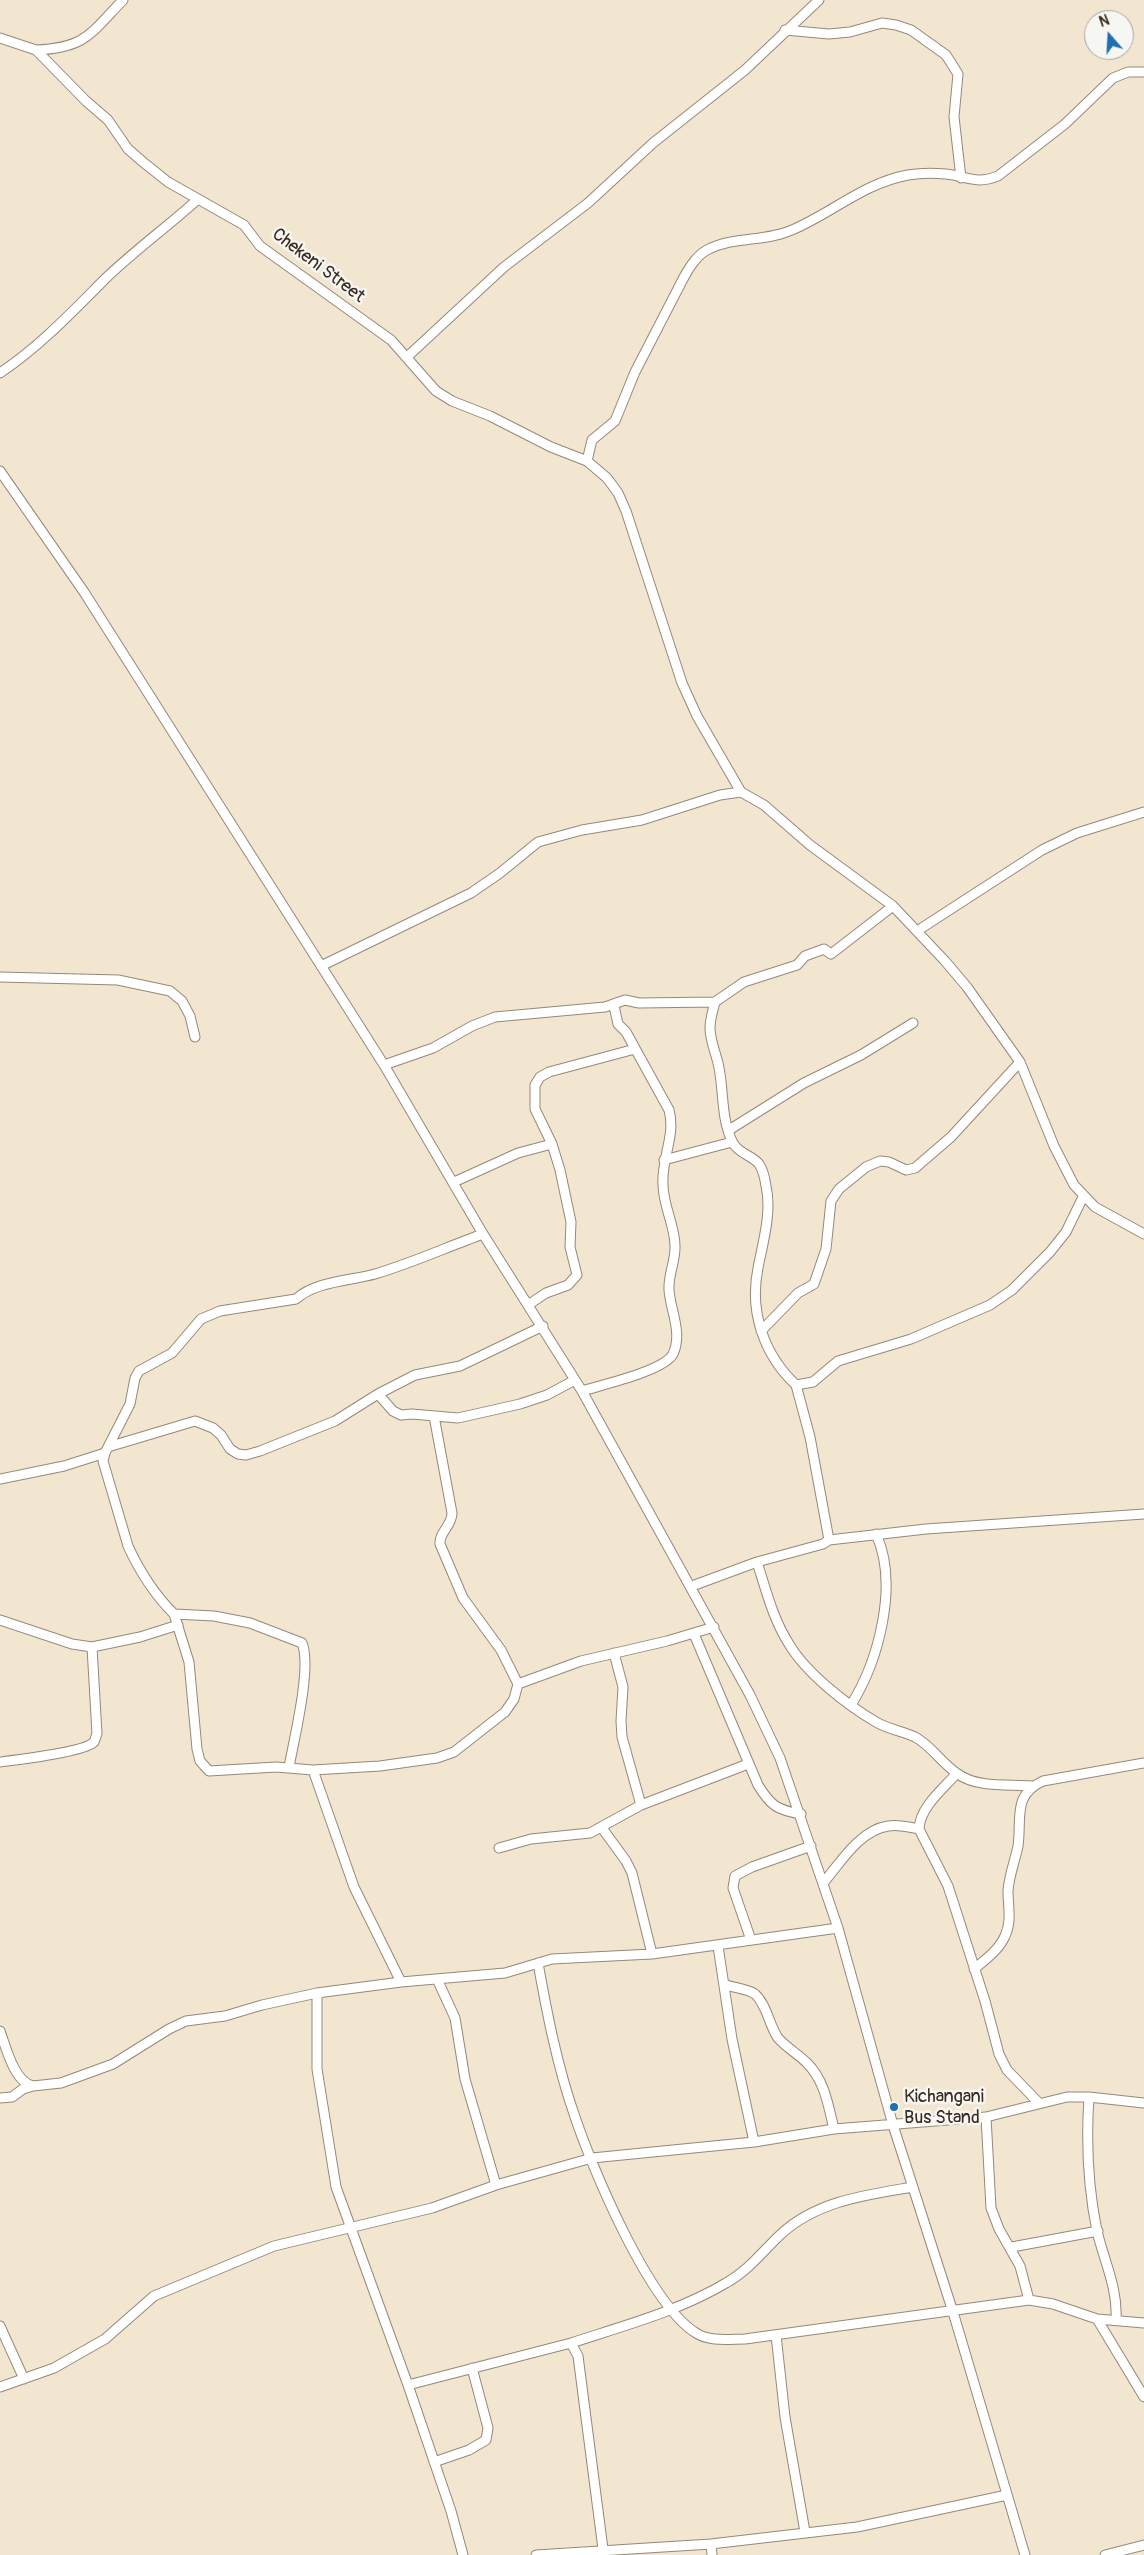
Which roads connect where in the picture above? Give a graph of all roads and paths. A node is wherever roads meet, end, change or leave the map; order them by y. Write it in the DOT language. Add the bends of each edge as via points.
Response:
graph roads {
  1 [pos="123,0"];
  2 [pos="819,0"];
  3 [pos="114,4"];
  4 [pos="785,30"];
  5 [pos="0,38"];
  6 [pos="36,50"];
  7 [pos="1144,72"];
  8 [pos="961,178"];
  9 [pos="198,200"];
  10 [pos="407,358"];
  11 [pos="0,372"];
  12 [pos="587,461"];
  13 [pos="0,471"];
  14 [pos="741,792"];
  15 [pos="1144,812"];
  16 [pos="893,906"];
  17 [pos="917,931"];
  18 [pos="321,966"];
  19 [pos="0,977"];
  20 [pos="715,1002"];
  21 [pos="614,1006"];
  22 [pos="913,1023"];
  23 [pos="196,1037"];
  24 [pos="635,1049"];
  25 [pos="1020,1062"];
  26 [pos="384,1065"];
  27 [pos="729,1130"];
  28 [pos="732,1142"];
  29 [pos="552,1144"];
  30 [pos="664,1160"];
  31 [pos="454,1182"];
  32 [pos="1083,1197"];
  33 [pos="483,1234"];
  34 [pos="1144,1234"];
  35 [pos="528,1304"];
  36 [pos="543,1326"];
  37 [pos="761,1332"];
  38 [pos="575,1380"];
  39 [pos="796,1385"];
  40 [pos="582,1391"];
  41 [pos="378,1394"];
  42 [pos="434,1416"];
  43 [pos="106,1450"];
  44 [pos="0,1480"];
  45 [pos="1144,1514"];
  46 [pos="876,1534"];
  47 [pos="829,1540"];
  48 [pos="756,1562"];
  49 [pos="692,1586"];
  50 [pos="174,1614"];
  51 [pos="0,1620"];
  52 [pos="178,1625"];
  53 [pos="714,1627"];
  54 [pos="694,1634"];
  55 [pos="92,1647"];
  56 [pos="614,1653"];
  57 [pos="518,1684"];
  58 [pos="851,1705"];
  59 [pos="0,1762"];
  60 [pos="1144,1763"];
  61 [pos="748,1764"];
  62 [pos="289,1767"];
  63 [pos="313,1770"];
  64 [pos="956,1774"];
  65 [pos="1032,1786"];
  66 [pos="642,1805"];
  67 [pos="801,1814"];
  68 [pos="602,1828"];
  69 [pos="919,1828"];
  70 [pos="811,1846"];
  71 [pos="499,1848"];
  72 [pos="824,1882"];
  73 [pos="838,1928"];
  74 [pos="752,1940"];
  75 [pos="718,1946"];
  76 [pos="652,1954"];
  77 [pos="538,1962"];
  78 [pos="974,1969"];
  79 [pos="437,1979"];
  80 [pos="401,1982"];
  81 [pos="726,1985"];
  82 [pos="317,1993"];
  83 [pos="0,2031"];
  84 [pos="33,2086"];
  85 [pos="1089,2097"];
  86 [pos="0,2098"];
  87 [pos="1038,2102"];
  88 [pos="1144,2103"];
  89 [pos="986,2117"];
  90 [pos="893,2125"];
  91 [pos="834,2129"];
  92 [pos="754,2142"];
  93 [pos="592,2158"];
  94 [pos="496,2185"];
  95 [pos="913,2187"];
  96 [pos="350,2226"];
  97 [pos="1098,2231"];
  98 [pos="1012,2247"];
  99 [pos="1029,2300"];
  100 [pos="669,2308"];
  101 [pos="953,2312"];
  102 [pos="1097,2319"];
  103 [pos="1116,2320"];
  104 [pos="1144,2323"];
  105 [pos="0,2326"];
  106 [pos="776,2335"];
  107 [pos="571,2343"];
  108 [pos="472,2368"];
  109 [pos="24,2379"];
  110 [pos="408,2385"];
  111 [pos="0,2387"];
  112 [pos="1144,2397"];
  113 [pos="434,2462"];
  114 [pos="1007,2496"];
  115 [pos="805,2532"];
  116 [pos="711,2544"];
  117 [pos="1144,2545"];
  118 [pos="603,2549"];
  119 [pos="463,2555"];
  120 [pos="536,2555"];
  121 [pos="712,2555"];
  122 [pos="1024,2555"];
  123 [pos="1105,2555"];
  1 -- 3 [label="street"];
  2 -- 4 [label="street"];
  3 -- 6 [label="street" via="93,34 78,43"];
  4 -- 8 [label="street" via="829,34 882,24 896,25 911,30 946,55 958,74 954,117"];
  4 -- 10 [label="street" via="744,70 653,143 588,203 504,266"];
  5 -- 6 [label="street, Chekeni Street"];
  6 -- 9 [label="street, Chekeni Street" via="108,120 128,149 168,182"];
  7 -- 8 [label="street" via="1120,73 1045,141 998,176 986,181"];
  8 -- 12 [label="street" via="929,174 885,182 864,189 791,231 705,250 683,278 635,372 615,421 592,440"];
  9 -- 10 [label="street, Chekeni Street" via="244,225 260,246 391,340"];
  9 -- 11 [label="street" via="106,279 30,352"];
  10 -- 12 [label="street, Chekeni Street" via="436,390 452,401"];
  12 -- 14 [label="street, Chekeni Street" via="607,478 618,493 682,683 697,716"];
  13 -- 18 [label="street" via="84,592"];
  14 -- 16 [label="street" via="764,805"];
  14 -- 18 [label="street" via="720,795 642,820 582,830 538,842 471,893"];
  15 -- 17 [label="street" via="1077,833 1042,850"];
  16 -- 17 [label="street"];
  16 -- 20 [label="street" via="831,954 824,949 804,956 798,965 744,982"];
  17 -- 25 [label="street" via="967,987"];
  18 -- 26 [label="street"];
  19 -- 23 [label="street" via="118,980 170,991 182,1000"];
  20 -- 21 [label="street" via="639,1003 625,1000"];
  20 -- 27 [label="street" via="711,1038"];
  21 -- 24 [label="street" via="618,1024"];
  21 -- 26 [label="street" via="494,1017 433,1048"];
  22 -- 27 [label="street" via="862,1056 804,1084"];
  24 -- 29 [label="street" via="540,1077 535,1085 535,1110"];
  24 -- 30 [label="street" via="671,1118 671,1140"];
  25 -- 32 [label="street" via="1054,1146"];
  25 -- 37 [label="street" via="951,1137 915,1168 906,1170 880,1161 839,1189 831,1201 826,1249 814,1284 798,1293"];
  26 -- 31 [label="street"];
  27 -- 28 [label="street"];
  28 -- 30 [label="street"];
  28 -- 37 [label="street" via="758,1163 766,1186 768,1211 757,1271 757,1315"];
  29 -- 31 [label="street" via="491,1164"];
  29 -- 35 [label="street" via="569,1210 570,1247 577,1275 568,1285"];
  30 -- 40 [label="street" via="662,1186 676,1248 669,1291 675,1314 673,1353 668,1360 650,1369"];
  31 -- 33 [label="street"];
  32 -- 34 [label="street" via="1108,1216"];
  32 -- 39 [label="street" via="1060,1238 1012,1290 990,1304 911,1339 838,1362 813,1382"];
  33 -- 35 [label="street"];
  33 -- 43 [label="street" via="375,1274 314,1288 296,1299 220,1311 201,1319 172,1353 140,1371 133,1384 130,1404"];
  35 -- 36 [label="street"];
  36 -- 38 [label="street"];
  36 -- 41 [label="street" via="460,1366 415,1376"];
  37 -- 39 [label="street" via="771,1357"];
  38 -- 40 [label="street"];
  38 -- 42 [label="street" via="547,1395 485,1414 458,1418"];
  39 -- 47 [label="street" via="810,1437"];
  40 -- 49 [label="street"];
  41 -- 42 [label="street" via="401,1415"];
  41 -- 43 [label="street" via="335,1421 246,1455 230,1449 213,1428 195,1421"];
  42 -- 57 [label="street" via="452,1513 452,1521 441,1536 440,1544 463,1598 501,1650"];
  43 -- 44 [label="street" via="64,1466"];
  43 -- 50 [label="street" via="104,1468 128,1546 133,1558"];
  45 -- 46 [label="street"];
  46 -- 47 [label="street"];
  46 -- 58 [label="street" via="886,1559 886,1593 875,1652 865,1683"];
  47 -- 48 [label="street"];
  48 -- 49 [label="street"];
  48 -- 58 [label="street" via="775,1618 789,1644 816,1676"];
  49 -- 53 [label="street"];
  50 -- 52 [label="street"];
  50 -- 62 [label="street" via="214,1616 250,1623 302,1643 305,1662"];
  51 -- 55 [label="street" via="72,1644"];
  52 -- 55 [label="street"];
  52 -- 62 [label="street" via="189,1662 197,1749 205,1768 216,1771"];
  53 -- 54 [label="street"];
  53 -- 67 [label="street" via="780,1758"];
  54 -- 56 [label="street"];
  54 -- 61 [label="street"];
  55 -- 59 [label="street" via="97,1734 94,1741 88,1746 45,1756"];
  56 -- 57 [label="street" via="581,1661"];
  56 -- 66 [label="street" via="623,1687 622,1737"];
  57 -- 63 [label="street" via="514,1699 505,1712 454,1752 419,1762"];
  58 -- 64 [label="street" via="877,1723 926,1744"];
  60 -- 65 [label="street" via="1068,1774"];
  61 -- 66 [label="street"];
  61 -- 67 [label="street" via="772,1804 781,1810"];
  62 -- 63 [label="street"];
  63 -- 80 [label="street" via="354,1888"];
  64 -- 65 [label="street" via="969,1781"];
  64 -- 69 [label="street" via="924,1812"];
  65 -- 78 [label="street" via="1020,1805 1018,1846 1008,1890 1005,1938 995,1952"];
  66 -- 68 [label="street"];
  67 -- 70 [label="street"];
  68 -- 71 [label="street" via="576,1836 531,1839"];
  68 -- 76 [label="street" via="632,1873"];
  69 -- 72 [label="street" via="895,1825 876,1830 860,1841"];
  69 -- 78 [label="street" via="948,1886"];
  70 -- 72 [label="street"];
  70 -- 74 [label="street" via="736,1876 733,1888"];
  72 -- 73 [label="street"];
  73 -- 74 [label="street"];
  73 -- 90 [label="street"];
  74 -- 75 [label="street"];
  75 -- 76 [label="street"];
  75 -- 81 [label="street"];
  76 -- 77 [label="street"];
  77 -- 79 [label="street" via="505,1973"];
  77 -- 93 [label="street" via="564,2080"];
  78 -- 87 [label="street" via="1002,2060 1016,2081"];
  79 -- 80 [label="street"];
  79 -- 94 [label="street" via="455,2018 465,2078"];
  80 -- 82 [label="street"];
  81 -- 91 [label="street" via="754,1994 776,2035 818,2076 826,2092"];
  81 -- 92 [label="street" via="732,2039"];
  82 -- 84 [label="street" via="225,2016 186,2021 113,2064 61,2083"];
  82 -- 96 [label="street" via="317,2069 332,2170"];
  83 -- 84 [label="street" via="19,2075 25,2084"];
  84 -- 86 [label="street"];
  85 -- 87 [label="street"];
  85 -- 88 [label="street"];
  85 -- 97 [label="street" via="1086,2143"];
  87 -- 89 [label="street"];
  89 -- 90 [label="street"];
  89 -- 98 [label="street" via="991,2208"];
  90 -- 91 [label="street"];
  90 -- 95 [label="street"];
  91 -- 92 [label="street"];
  92 -- 93 [label="street"];
  93 -- 94 [label="street"];
  93 -- 100 [label="street" via="630,2243"];
  94 -- 96 [label="street" via="432,2208"];
  95 -- 100 [label="street" via="842,2201 808,2214 780,2235 747,2270 692,2301"];
  95 -- 101 [label="street"];
  96 -- 109 [label="street" via="274,2246 171,2288 142,2305 105,2339 54,2368"];
  96 -- 110 [label="street"];
  97 -- 98 [label="street"];
  97 -- 103 [label="street" via="1114,2288"];
  98 -- 99 [label="street"];
  99 -- 101 [label="street"];
  99 -- 102 [label="street" via="1053,2304"];
  100 -- 106 [label="street" via="697,2334 707,2338 745,2339"];
  100 -- 107 [label="street"];
  101 -- 106 [label="street"];
  101 -- 114 [label="street"];
  102 -- 103 [label="street"];
  102 -- 112 [label="street"];
  103 -- 104 [label="street"];
  105 -- 109 [label="street"];
  106 -- 115 [label="street" via="785,2417"];
  107 -- 108 [label="street"];
  107 -- 118 [label="street" via="578,2356"];
  108 -- 110 [label="street"];
  108 -- 113 [label="street" via="488,2428 486,2440 469,2450"];
  109 -- 111 [label="street"];
  110 -- 113 [label="street"];
  113 -- 119 [label="street"];
  114 -- 115 [label="street" via="857,2527"];
  114 -- 122 [label="street"];
  115 -- 116 [label="street"];
  116 -- 118 [label="street"];
  116 -- 121 [label="street"];
  117 -- 123 [label="street"];
  118 -- 120 [label="street"];
}
